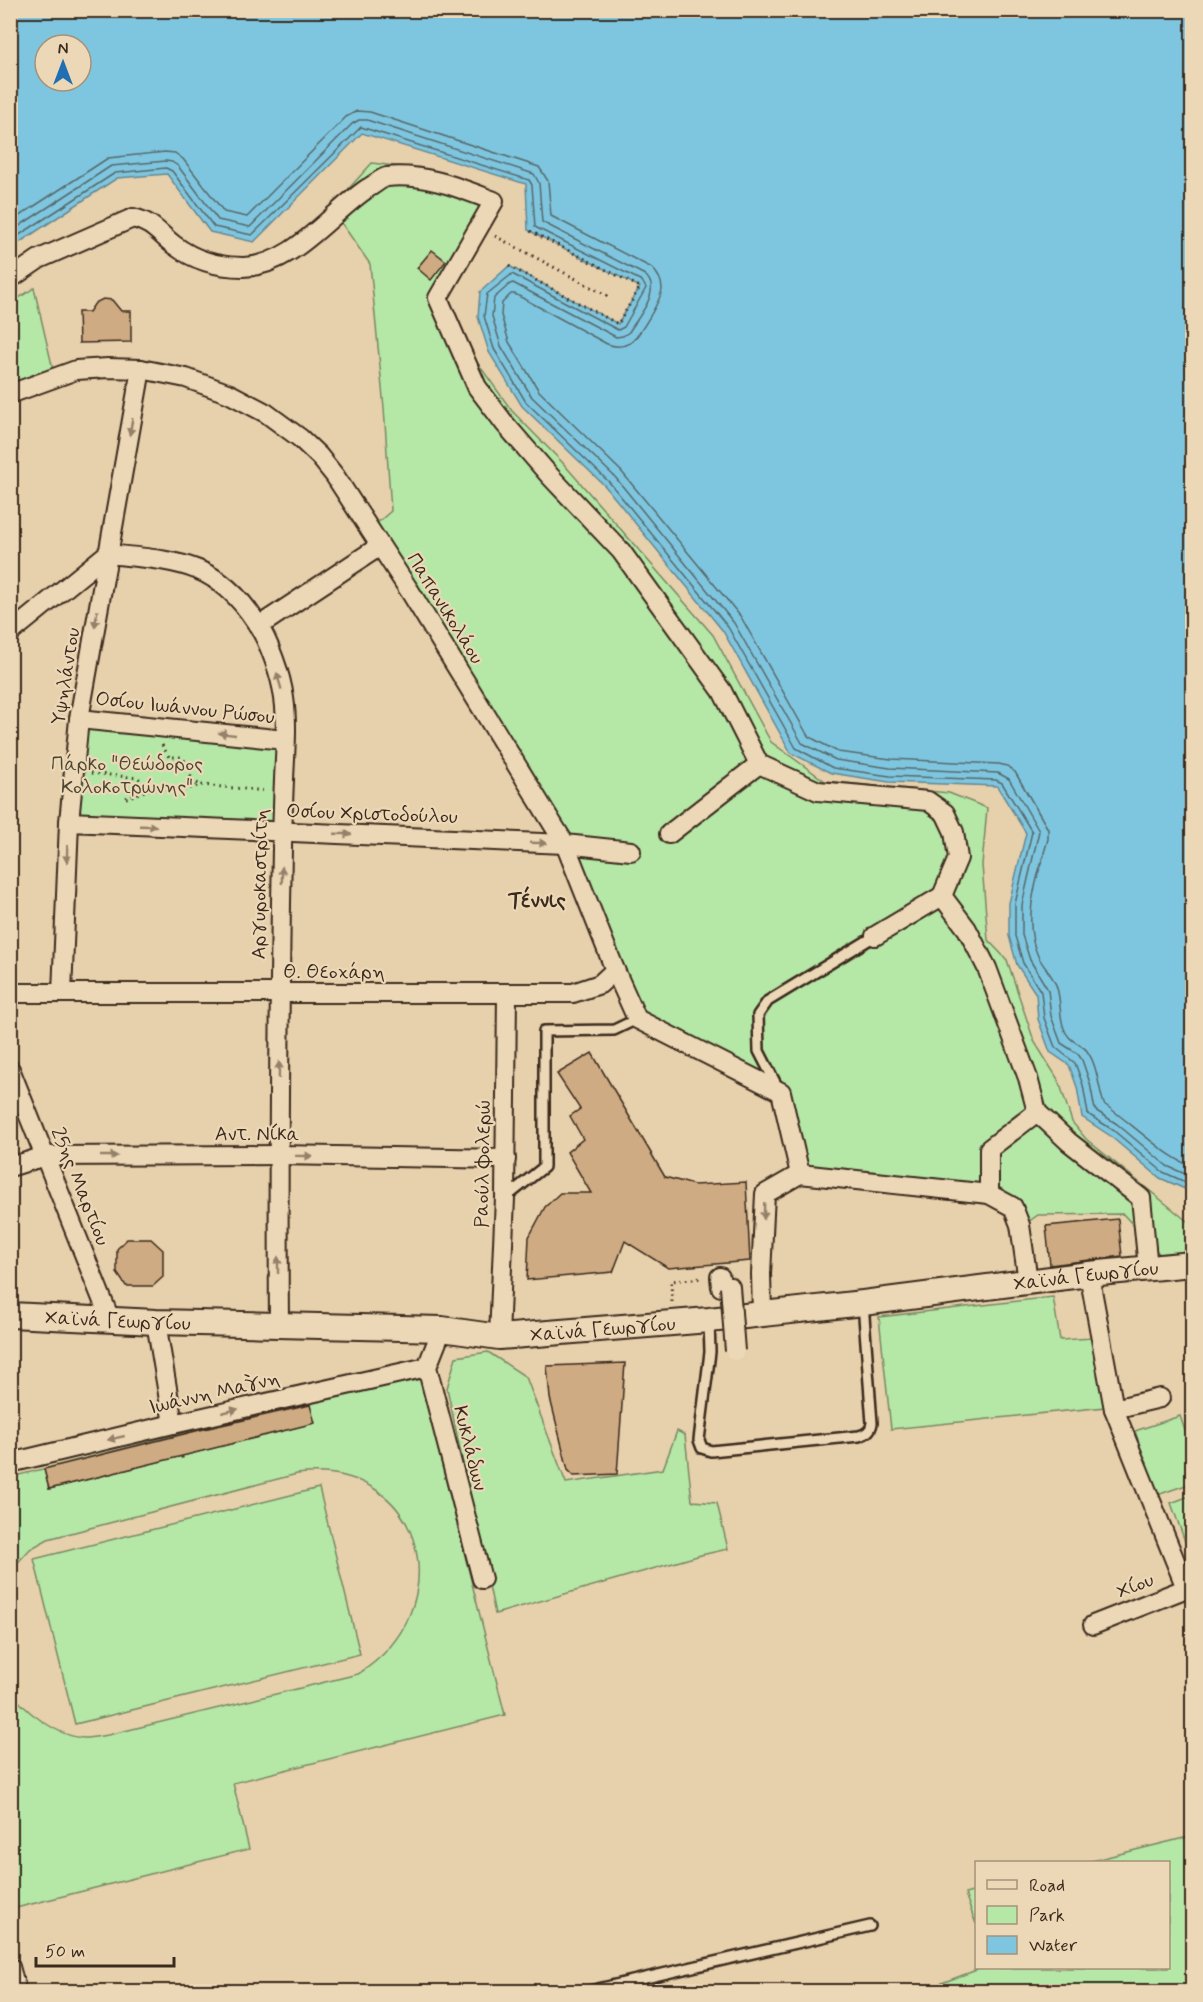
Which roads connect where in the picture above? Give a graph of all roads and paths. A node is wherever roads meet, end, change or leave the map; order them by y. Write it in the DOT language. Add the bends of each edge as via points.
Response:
graph roads {
  1 [pos="479,227"];
  2 [pos="528,230"];
  3 [pos="509,266"];
  4 [pos="10,279"];
  5 [pos="610,297"];
  6 [pos="141,369"];
  7 [pos="10,394"];
  8 [pos="380,546"];
  9 [pos="108,554"];
  10 [pos="259,626"];
  11 [pos="10,633"];
  12 [pos="80,719"];
  13 [pos="149,726"];
  14 [pos="285,740"];
  15 [pos="759,764"];
  16 [pos="74,771"];
  17 [pos="201,785"];
  18 [pos="151,789"];
  19 [pos="283,793"];
  20 [pos="126,798"];
  21 [pos="69,822"];
  22 [pos="282,832"];
  23 [pos="669,834"];
  24 [pos="565,844"];
  25 [pos="631,851"];
  26 [pos="942,897"];
  27 [pos="875,936"];
  28 [pos="615,970"];
  29 [pos="10,993"];
  30 [pos="62,993"];
  31 [pos="279,993"];
  32 [pos="507,993"];
  33 [pos="638,1018"];
  34 [pos="10,1070"];
  35 [pos="781,1092"];
  36 [pos="1037,1112"];
  37 [pos="278,1155"];
  38 [pos="45,1156"];
  39 [pos="506,1159"];
  40 [pos="10,1167"];
  41 [pos="800,1174"];
  42 [pos="990,1194"];
  43 [pos="505,1198"];
  44 [pos="1192,1264"];
  45 [pos="1148,1268"];
  46 [pos="1089,1274"];
  47 [pos="720,1277"];
  48 [pos="1028,1281"];
  49 [pos="863,1303"];
  50 [pos="762,1314"];
  51 [pos="10,1315"];
  52 [pos="110,1319"];
  53 [pos="709,1320"];
  54 [pos="156,1322"];
  55 [pos="279,1324"];
  56 [pos="442,1329"];
  57 [pos="499,1336"];
  58 [pos="735,1351"];
  59 [pos="427,1367"];
  60 [pos="1160,1398"];
  61 [pos="1114,1409"];
  62 [pos="173,1424"];
  63 [pos="182,1457"];
  64 [pos="10,1463"];
  65 [pos="183,1463"];
  66 [pos="482,1579"];
  67 [pos="1189,1587"];
  68 [pos="1094,1625"];
  69 [pos="870,1926"];
  70 [pos="10,1967"];
  71 [pos="17,1992"];
  72 [pos="585,1992"];
  1 -- 4 [label="street" via="494,201 424,179 385,177 354,198 317,232 279,258 268,261 245,267 217,265 194,257 148,222 133,218 39,259"];
  1 -- 5 [label="path"];
  1 -- 15 [label="street" via="438,298 477,387 550,476 621,551 722,691"];
  2 -- 3 [label="path" via="640,287 618,324"];
  6 -- 7 [label="street, Παπανικολάου" via="76,370"];
  6 -- 8 [label="street, Παπανικολάου" via="186,378 230,394 266,413 300,438 334,476"];
  6 -- 9 [label="street, Υψηλάντου, one-way"];
  8 -- 10 [label="street"];
  8 -- 24 [label="street, Παπανικολάου"];
  9 -- 10 [label="street, Αργυροκαστρίτη" via="174,561 200,569 225,586"];
  9 -- 11 [label="street"];
  9 -- 12 [label="street, Υψηλάντου, one-way"];
  14 -- 10 [label="street, Αργυροκαστρίτη, one-way" via="284,698"];
  12 -- 13 [label="street, Οσίου Ιωάννου Ρώσου"];
  12 -- 16 [label="street, Υψηλάντου"];
  14 -- 13 [label="street, Οσίου Ιωάννου Ρώσου, one-way"];
  13 -- 17 [label="path" via="169,757 181,757 190,766 191,782"];
  14 -- 19 [label="street, Αργυροκαστρίτη"];
  15 -- 23 [label="street"];
  15 -- 26 [label="street" via="818,791 928,801 945,813 954,832 958,858"];
  16 -- 18 [label="path" via="138,778"];
  16 -- 21 [label="street, Υψηλάντου"];
  17 -- 18 [label="path" via="180,791"];
  17 -- 19 [label="path"];
  18 -- 20 [label="path"];
  19 -- 22 [label="street, Αργυροκαστρίτη"];
  21 -- 22 [label="street, Οσίου Χριστοδούλου, one-way"];
  21 -- 30 [label="street, Υψηλάντου, one-way"];
  22 -- 24 [label="street, Οσίου Χριστοδούλου, one-way"];
  31 -- 22 [label="street, Αργυροκαστρίτη, one-way"];
  24 -- 25 [label="street, Οσίου Χριστοδούλου"];
  24 -- 28 [label="street, Παπανικολάου"];
  26 -- 27 [label="street"];
  26 -- 36 [label="street" via="966,929 987,968"];
  27 -- 35 [label="lane" via="768,1001 758,1015 759,1051"];
  28 -- 32 [label="street, Θ. Θεοχάρη" via="600,984 582,991"];
  28 -- 33 [label="street, Παπανικολάου"];
  29 -- 30 [label="street, Θ. Θεοχάρη"];
  30 -- 31 [label="street, Θ. Θεοχάρη"];
  31 -- 32 [label="street, Θ. Θεοχάρη"];
  37 -- 31 [label="street, Αργυροκαστρίτη, one-way"];
  32 -- 39 [label="street, Ραούλ Φολερώ"];
  33 -- 35 [label="street"];
  33 -- 43 [label="lane" via="614,1030 544,1030 544,1167"];
  34 -- 38 [label="street, 25ης Μαρτίου"];
  35 -- 41 [label="street"];
  36 -- 42 [label="street" via="989,1149"];
  36 -- 45 [label="street" via="1141,1198"];
  38 -- 37 [label="street, Αντ. Νίκα, one-way"];
  37 -- 39 [label="street, Αντ. Νίκα, one-way"];
  55 -- 37 [label="street, Αργυροκαστρίτη, one-way"];
  38 -- 40 [label="street, Αντ. Νίκα"];
  38 -- 52 [label="street, 25ης Μαρτίου"];
  39 -- 43 [label="street, Ραούλ Φολερώ"];
  41 -- 42 [label="street"];
  41 -- 50 [label="street, one-way" via="765,1194"];
  42 -- 48 [label="street" via="1013,1207 1020,1225"];
  43 -- 57 [label="street, Ραούλ Φολερώ"];
  44 -- 45 [label="main road, Χαϊνά Γεωργίου"];
  45 -- 46 [label="main road, Χαϊνά Γεωργίου"];
  46 -- 48 [label="main road, Χαϊνά Γεωργίου"];
  46 -- 61 [label="street"];
  47 -- 58 [label="street, bridge" via="721,1287 730,1287"];
  48 -- 49 [label="main road, Χαϊνά Γεωργίου"];
  49 -- 50 [label="main road, Χαϊνά Γεωργίου"];
  49 -- 53 [label="lane" via="872,1423 868,1432 859,1436 711,1451 702,1448 699,1440 710,1352"];
  50 -- 53 [label="main road, Χαϊνά Γεωργίου"];
  51 -- 52 [label="main road, Χαϊνά Γεωργίου"];
  52 -- 54 [label="main road, Χαϊνά Γεωργίου"];
  53 -- 57 [label="main road, Χαϊνά Γεωργίου"];
  54 -- 55 [label="main road, Χαϊνά Γεωργίου"];
  54 -- 62 [label="street"];
  55 -- 56 [label="main road, Χαϊνά Γεωργίου"];
  56 -- 57 [label="main road, Χαϊνά Γεωργίου"];
  56 -- 59 [label="street"];
  62 -- 59 [label="street, Ιωάννη Μὰγνη, one-way"];
  59 -- 66 [label="street, Κυκλάδων"];
  60 -- 61 [label="street"];
  61 -- 67 [label="street"];
  62 -- 64 [label="street, Ιωάννη Μὰγνη, one-way"];
  63 -- 65 [label="path"];
  67 -- 68 [label="street, Χίου"];
  69 -- 72 [label="lane"];
  70 -- 71 [label="street"];
}
